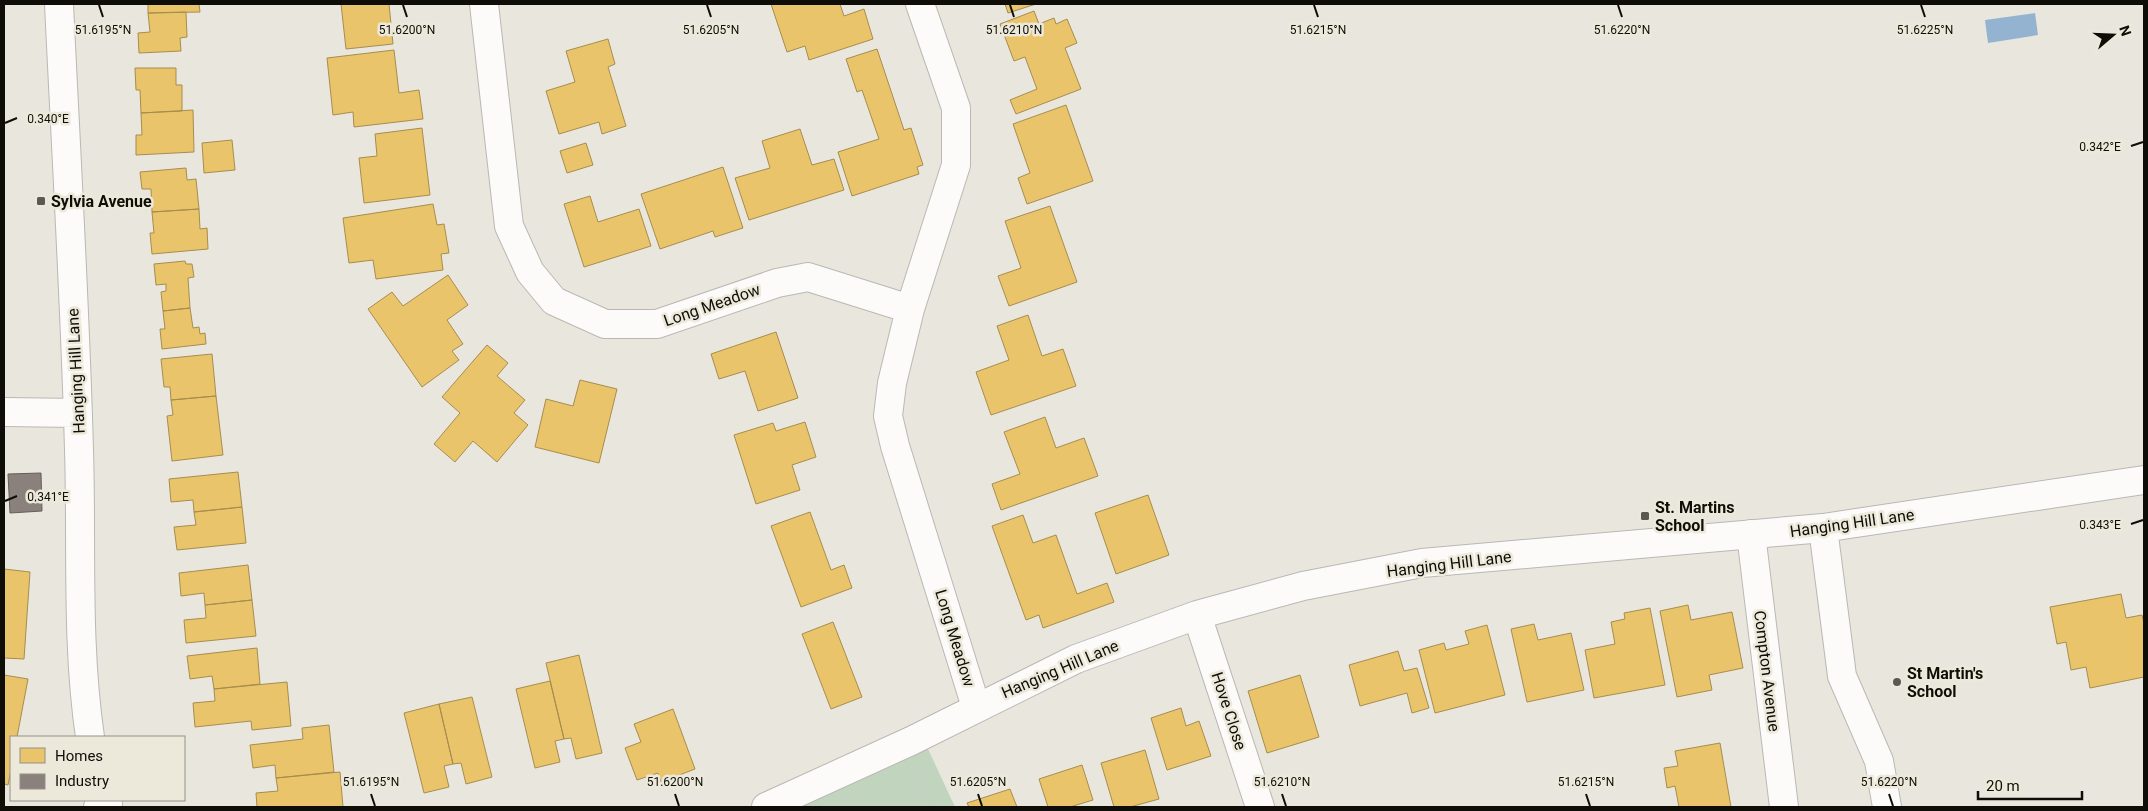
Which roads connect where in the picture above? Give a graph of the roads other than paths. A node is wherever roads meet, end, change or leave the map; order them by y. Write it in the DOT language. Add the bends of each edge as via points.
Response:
graph roads {
  1 [pos="58,4"];
  2 [pos="484,4"];
  3 [pos="920,4"];
  4 [pos="910,309"];
  5 [pos="4,412"];
  6 [pos="78,413"];
  7 [pos="2144,480"];
  8 [pos="1823,528"];
  9 [pos="1751,534"];
  10 [pos="1197,615"];
  11 [pos="976,707"];
  12 [pos="90,736"];
  13 [pos="798,800"];
  14 [pos="766,807"];
  15 [pos="1260,807"];
  16 [pos="1784,807"];
  17 [pos="1887,807"];
  1 -- 6 [label="street, Hanging Hill Lane"];
  2 -- 4 [label="street, Long Meadow" via="509,226 530,272 554,301 605,324 657,324 777,284 808,277"];
  3 -- 4 [label="street, Long Meadow" via="956,108 957,136 956,165"];
  4 -- 11 [label="street, Long Meadow" via="892,383 888,416"];
  5 -- 6 [label="street"];
  6 -- 12 [label="street, Hanging Hill Lane" via="82,648"];
  7 -- 8 [label="street, Hanging Hill Lane"];
  8 -- 9 [label="street, Hanging Hill Lane"];
  8 -- 17 [label="street" via="1842,676 1879,761"];
  9 -- 10 [label="street, Hanging Hill Lane" via="1422,563 1303,586"];
  9 -- 16 [label="street, Compton Avenue"];
  10 -- 11 [label="street, Hanging Hill Lane" via="1076,659"];
  10 -- 15 [label="street, Hove Close"];
  11 -- 13 [label="street, Hanging Hill Lane"];
  13 -- 14 [label="street, Hanging Hill Lane"];
}
